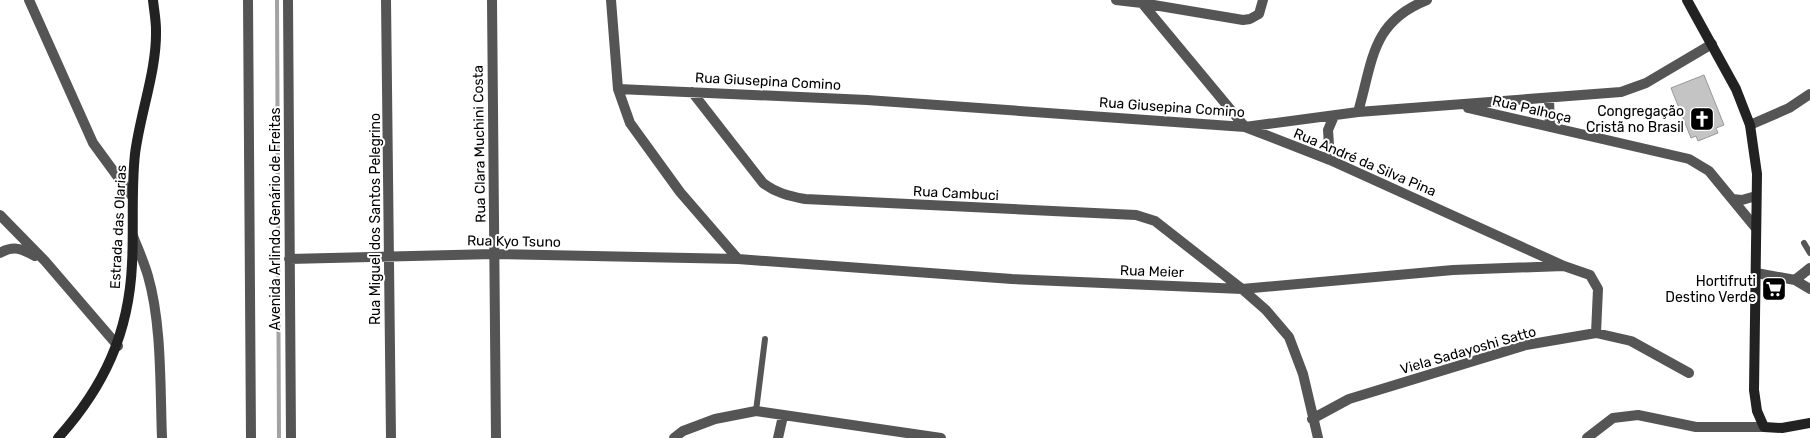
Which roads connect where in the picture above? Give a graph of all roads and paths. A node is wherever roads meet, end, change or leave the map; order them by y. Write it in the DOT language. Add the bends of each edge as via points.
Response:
graph roads {
  1 [pos="29,0"];
  2 [pos="153,0"];
  3 [pos="248,0"];
  4 [pos="288,0"];
  5 [pos="386,0"];
  6 [pos="492,0"];
  7 [pos="611,0"];
  8 [pos="1116,0"];
  9 [pos="1263,0"];
  10 [pos="1427,0"];
  11 [pos="1687,0"];
  12 [pos="1142,3"];
  13 [pos="1712,44"];
  14 [pos="618,89"];
  15 [pos="692,92"];
  16 [pos="1810,94"];
  17 [pos="1549,98"];
  18 [pos="1457,106"];
  19 [pos="1358,112"];
  20 [pos="1334,116"];
  21 [pos="1750,125"];
  22 [pos="1245,127"];
  23 [pos="1550,127"];
  24 [pos="1330,160"];
  25 [pos="131,195"];
  26 [pos="1756,196"];
  27 [pos="1732,199"];
  28 [pos="0,216"];
  29 [pos="1754,227"];
  30 [pos="132,235"];
  31 [pos="1804,243"];
  32 [pos="0,253"];
  33 [pos="1810,253"];
  34 [pos="494,254"];
  35 [pos="388,255"];
  36 [pos="288,259"];
  37 [pos="738,259"];
  38 [pos="45,261"];
  39 [pos="1564,266"];
  40 [pos="1810,268"];
  41 [pos="1756,273"];
  42 [pos="1794,280"];
  43 [pos="1242,289"];
  44 [pos="1810,289"];
  45 [pos="1596,333"];
  46 [pos="765,340"];
  47 [pos="118,346"];
  48 [pos="1689,373"];
  49 [pos="756,412"];
  50 [pos="783,416"];
  51 [pos="1312,419"];
  52 [pos="1810,423"];
  53 [pos="1764,427"];
  54 [pos="66,434"];
  55 [pos="1314,437"];
  56 [pos="58,438"];
  57 [pos="162,438"];
  58 [pos="250,438"];
  59 [pos="291,438"];
  60 [pos="391,438"];
  61 [pos="496,438"];
  62 [pos="674,438"];
  63 [pos="778,438"];
  64 [pos="941,438"];
  65 [pos="1587,438"];
  1 -- 25 [label="street" via="93,143"];
  2 -- 25 [label="main road, Estrada das Olarias" via="156,31 139,125"];
  3 -- 58 [label="street, Avenida Arlindo Genário de Freitas"];
  4 -- 36 [label="street, Avenida Arlindo Genário de Freitas"];
  5 -- 35 [label="street, Rua Miguel dos Santos Pelegrino"];
  6 -- 34 [label="street, Rua Clara Muchini Costa"];
  7 -- 14 [label="street"];
  8 -- 12 [label="street"];
  9 -- 12 [label="street" via="1259,14 1250,20"];
  10 -- 19 [label="street" via="1407,8 1388,23 1379,40"];
  11 -- 13 [label="main road"];
  12 -- 22 [label="street, Rua André da Silva Pina"];
  13 -- 17 [label="street, Rua Giusepina Comino" via="1633,89"];
  13 -- 21 [label="main road" via="1736,89"];
  14 -- 15 [label="street, Rua Giusepina Comino"];
  14 -- 37 [label="street" via="630,123 680,192"];
  15 -- 22 [label="street, Rua Giusepina Comino" via="867,100"];
  15 -- 43 [label="street, Rua Cambuci" via="763,183 785,195 805,199 1136,215 1155,221"];
  16 -- 21 [label="street" via="1789,108"];
  17 -- 18 [label="street, Rua Giusepina Comino"];
  17 -- 23 [label="street"];
  18 -- 19 [label="street, Rua Giusepina Comino"];
  18 -- 23 [label="street, Rua Palhoça"];
  19 -- 20 [label="street, Rua Giusepina Comino"];
  20 -- 22 [label="street, Rua Giusepina Comino"];
  20 -- 24 [label="street" via="1328,130"];
  21 -- 26 [label="main road" via="1757,163"];
  22 -- 24 [label="street, Rua André da Silva Pina"];
  23 -- 27 [label="street, Rua Palhoça" via="1689,159 1709,171"];
  24 -- 39 [label="street, Rua André da Silva Pina"];
  25 -- 30 [label="main road, Estrada das Olarias"];
  26 -- 27 [label="street"];
  26 -- 29 [label="main road"];
  27 -- 29 [label="street, Rua Palhoça"];
  28 -- 38 [label="street"];
  29 -- 41 [label="main road"];
  30 -- 47 [label="main road, Estrada das Olarias" via="130,288"];
  30 -- 57 [label="street" via="148,276 154,315 160,368"];
  31 -- 33 [label="lane"];
  32 -- 38 [label="street" via="8,248 17,248"];
  34 -- 35 [label="street, Rua Kyo Tsuno"];
  34 -- 37 [label="street, Rua Kyo Tsuno"];
  34 -- 61 [label="street, Rua Clara Muchini Costa"];
  35 -- 36 [label="street, Rua Kyo Tsuno"];
  35 -- 60 [label="street, Rua Miguel dos Santos Pelegrino"];
  36 -- 59 [label="street, Avenida Arlindo Genário de Freitas"];
  37 -- 43 [label="street, Rua Meier" via="1012,279"];
  38 -- 47 [label="street"];
  39 -- 43 [label="street, Rua Meier" via="1453,270"];
  39 -- 45 [label="street, Rua André da Silva Pina" via="1584,271 1595,281 1598,289"];
  40 -- 42 [label="street"];
  41 -- 42 [label="street"];
  41 -- 53 [label="main road" via="1754,390"];
  42 -- 44 [label="street"];
  43 -- 51 [label="street, Rua Cambuci" via="1289,336 1304,374"];
  45 -- 48 [label="street, Viela Sadayoshi Satto" via="1631,341"];
  45 -- 51 [label="street, Viela Sadayoshi Satto" via="1526,344 1349,399"];
  46 -- 49 [label="lane"];
  47 -- 54 [label="main road, Estrada das Olarias" via="91,398"];
  49 -- 50 [label="street"];
  49 -- 62 [label="street" via="715,419 683,431"];
  50 -- 63 [label="street"];
  50 -- 64 [label="street"];
  51 -- 55 [label="street, Rua Cambuci"];
  52 -- 53 [label="main road" via="1782,428"];
  53 -- 65 [label="street" via="1696,427 1638,415 1613,418"];
  54 -- 56 [label="main road, Estrada das Olarias"];
}
